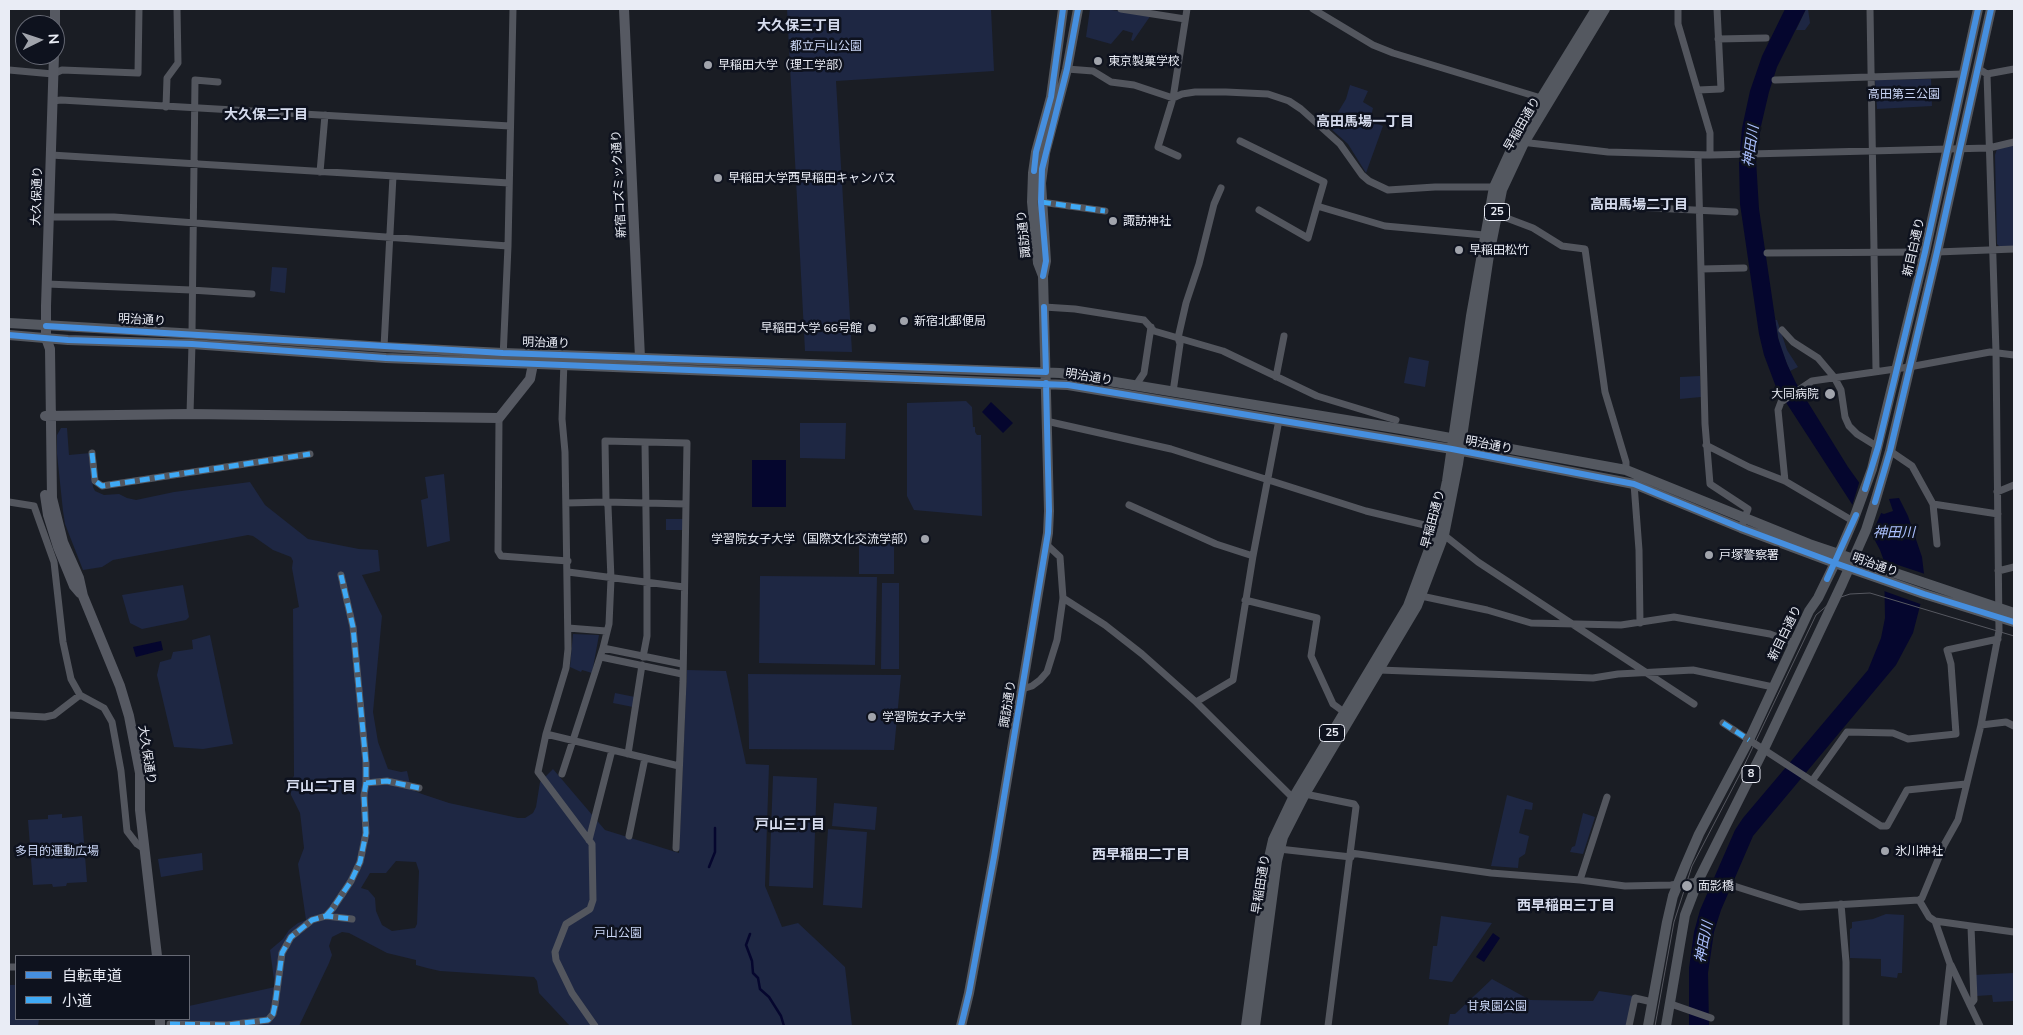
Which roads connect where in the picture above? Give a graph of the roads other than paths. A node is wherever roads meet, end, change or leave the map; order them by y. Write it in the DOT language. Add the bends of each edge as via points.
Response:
graph roads {
  1 [pos="140,9"];
  2 [pos="177,9"];
  3 [pos="513,9"];
  4 [pos="624,9"];
  5 [pos="1064,9"];
  6 [pos="1076,9"];
  7 [pos="1121,9"];
  8 [pos="1187,9"];
  9 [pos="1313,9"];
  10 [pos="1596,9"];
  11 [pos="1605,9"];
  12 [pos="1678,9"];
  13 [pos="1717,9"];
  14 [pos="1870,9"];
  15 [pos="1978,9"];
  16 [pos="1991,9"];
  17 [pos="1185,19"];
  18 [pos="1766,38"];
  19 [pos="1718,39"];
  20 [pos="53,65"];
  21 [pos="1055,68"];
  22 [pos="2014,69"];
  23 [pos="9,70"];
  24 [pos="1067,70"];
  25 [pos="1983,71"];
  26 [pos="53,74"];
  27 [pos="1964,74"];
  28 [pos="1871,77"];
  29 [pos="1775,80"];
  30 [pos="218,82"];
  31 [pos="1698,90"];
  32 [pos="1173,98"];
  33 [pos="1541,98"];
  34 [pos="53,101"];
  35 [pos="166,106"];
  36 [pos="194,108"];
  37 [pos="325,114"];
  38 [pos="510,126"];
  39 [pos="1240,141"];
  40 [pos="1520,141"];
  41 [pos="2014,142"];
  42 [pos="1990,148"];
  43 [pos="1960,149"];
  44 [pos="1947,150"];
  45 [pos="1872,152"];
  46 [pos="1698,155"];
  47 [pos="1710,155"];
  48 [pos="51,156"];
  49 [pos="1178,156"];
  50 [pos="193,163"];
  51 [pos="320,172"];
  52 [pos="393,176"];
  53 [pos="509,183"];
  54 [pos="1494,187"];
  55 [pos="1221,188"];
  56 [pos="1041,202"];
  57 [pos="1317,206"];
  58 [pos="1632,207"];
  59 [pos="1259,210"];
  60 [pos="1700,210"];
  61 [pos="1105,211"];
  62 [pos="1736,212"];
  63 [pos="1496,214"];
  64 [pos="50,216"];
  65 [pos="192,222"];
  66 [pos="1484,235"];
  67 [pos="391,239"];
  68 [pos="508,246"];
  69 [pos="2014,249"];
  70 [pos="1992,250"];
  71 [pos="1874,252"];
  72 [pos="1925,252"];
  73 [pos="1938,252"];
  74 [pos="1767,253"];
  75 [pos="1701,268"];
  76 [pos="1744,268"];
  77 [pos="1043,276"];
  78 [pos="47,284"];
  79 [pos="191,290"];
  80 [pos="252,294"];
  81 [pos="1044,307"];
  82 [pos="9,323"];
  83 [pos="46,326"];
  84 [pos="1151,327"];
  85 [pos="1782,330"];
  86 [pos="9,335"];
  87 [pos="1284,336"];
  88 [pos="46,338"];
  89 [pos="1178,338"];
  90 [pos="192,339"];
  91 [pos="384,347"];
  92 [pos="1996,352"];
  93 [pos="2014,355"];
  94 [pos="503,358"];
  95 [pos="640,358"];
  96 [pos="564,360"];
  97 [pos="533,364"];
  98 [pos="1909,367"];
  99 [pos="1896,368"];
  100 [pos="1876,370"];
  101 [pos="1046,372"];
  102 [pos="1276,377"];
  103 [pos="1834,377"];
  104 [pos="1046,382"];
  105 [pos="1136,385"];
  106 [pos="1173,392"];
  107 [pos="190,414"];
  108 [pos="48,416"];
  109 [pos="499,418"];
  110 [pos="1046,420"];
  111 [pos="1279,420"];
  112 [pos="1396,420"];
  113 [pos="645,443"];
  114 [pos="1456,444"];
  115 [pos="1706,444"];
  116 [pos="1878,447"];
  117 [pos="1890,451"];
  118 [pos="92,452"];
  119 [pos="310,454"];
  120 [pos="1626,470"];
  121 [pos="1269,480"];
  122 [pos="1784,480"];
  123 [pos="1634,484"];
  124 [pos="2014,485"];
  125 [pos="1997,492"];
  126 [pos="45,495"];
  127 [pos="9,502"];
  128 [pos="606,502"];
  129 [pos="566,503"];
  130 [pos="646,503"];
  131 [pos="686,504"];
  132 [pos="1933,504"];
  133 [pos="34,506"];
  134 [pos="1129,506"];
  135 [pos="1998,514"];
  136 [pos="1854,518"];
  137 [pos="1743,524"];
  138 [pos="1440,532"];
  139 [pos="1046,544"];
  140 [pos="1937,544"];
  141 [pos="1253,556"];
  142 [pos="1837,559"];
  143 [pos="568,562"];
  144 [pos="1851,564"];
  145 [pos="2014,567"];
  146 [pos="568,572"];
  147 [pos="1998,572"];
  148 [pos="341,575"];
  149 [pos="611,579"];
  150 [pos="647,584"];
  151 [pos="684,587"];
  152 [pos="83,596"];
  153 [pos="1421,596"];
  154 [pos="1063,598"];
  155 [pos="1245,600"];
  156 [pos="1999,614"];
  157 [pos="2014,614"];
  158 [pos="2014,622"];
  159 [pos="1640,623"];
  160 [pos="1573,624"];
  161 [pos="568,628"];
  162 [pos="606,632"];
  163 [pos="1998,639"];
  164 [pos="1794,643"];
  165 [pos="603,648"];
  166 [pos="600,657"];
  167 [pos="643,657"];
  168 [pos="682,664"];
  169 [pos="642,665"];
  170 [pos="1379,670"];
  171 [pos="1648,673"];
  172 [pos="682,674"];
  173 [pos="1773,687"];
  174 [pos="1022,689"];
  175 [pos="80,695"];
  176 [pos="1196,702"];
  177 [pos="1694,704"];
  178 [pos="1344,712"];
  179 [pos="9,715"];
  180 [pos="1723,723"];
  181 [pos="1981,725"];
  182 [pos="2014,726"];
  183 [pos="546,734"];
  184 [pos="573,740"];
  185 [pos="1749,740"];
  186 [pos="1764,749"];
  187 [pos="612,750"];
  188 [pos="628,754"];
  189 [pos="645,758"];
  190 [pos="679,766"];
  191 [pos="562,774"];
  192 [pos="1809,779"];
  193 [pos="366,783"];
  194 [pos="1966,784"];
  195 [pos="419,788"];
  196 [pos="1305,794"];
  197 [pos="1607,797"];
  198 [pos="1293,798"];
  199 [pos="628,836"];
  200 [pos="589,840"];
  201 [pos="676,848"];
  202 [pos="1279,849"];
  203 [pos="144,850"];
  204 [pos="1351,855"];
  205 [pos="1580,880"];
  206 [pos="1698,881"];
  207 [pos="1678,884"];
  208 [pos="1919,900"];
  209 [pos="1841,904"];
  210 [pos="326,916"];
  211 [pos="352,919"];
  212 [pos="1935,921"];
  213 [pos="1971,927"];
  214 [pos="2014,932"];
  215 [pos="157,955"];
  216 [pos="1950,964"];
  217 [pos="1652,1002"];
  218 [pos="1670,1004"];
  219 [pos="1970,1005"];
  220 [pos="1711,1018"];
  221 [pos="165,1025"];
  222 [pos="596,1026"];
  223 [pos="961,1026"];
  224 [pos="1246,1026"];
  225 [pos="1255,1026"];
  226 [pos="1328,1026"];
  227 [pos="1628,1026"];
  228 [pos="1648,1026"];
  229 [pos="1666,1026"];
  230 [pos="1846,1026"];
  231 [pos="1943,1026"];
  232 [pos="1980,1026"];
  1 -- 26 [label="street" via="138,73 62,70"];
  2 -- 35 [label="street" via="178,63 167,78"];
  3 -- 38 [label="street"];
  4 -- 95 [label="main road, 新宿コズミック通り"];
  5 -- 21 [label="main road, 諏訪通り"];
  6 -- 24 [label="main road, 諏訪通り"];
  7 -- 17 [label="street"];
  8 -- 17 [label="street"];
  9 -- 33 [label="street" via="1373,45 1393,53"];
  10 -- 33 [label="main road, 早稲田通り / 25"];
  11 -- 40 [label="main road, 早稲田通り / 25"];
  12 -- 31 [label="street" via="1678,24"];
  13 -- 19 [label="street"];
  14 -- 28 [label="street"];
  15 -- 27 [label="main road, 新目白通り / 8"];
  16 -- 25 [label="main road, 新目白通り / 8"];
  17 -- 32 [label="street"];
  18 -- 19 [label="street"];
  19 -- 31 [label="street" via="1721,89"];
  20 -- 26 [label="main road, 大久保通り"];
  21 -- 24 [label="main road" via="1061,72"];
  21 -- 77 [label="main road, 諏訪通り" via="1033,173 1032,202 1038,263"];
  22 -- 25 [label="street"];
  23 -- 26 [label="street"];
  24 -- 32 [label="street" via="1087,70 1111,82 1134,85"];
  24 -- 56 [label="main road, 諏訪通り" via="1045,153"];
  25 -- 42 [label="street"];
  25 -- 43 [label="main road, 新目白通り / 8"];
  26 -- 34 [label="main road, 大久保通り"];
  27 -- 28 [label="street"];
  27 -- 44 [label="main road, 新目白通り / 8"];
  28 -- 29 [label="street"];
  28 -- 45 [label="street"];
  30 -- 36 [label="street" via="194,80"];
  31 -- 47 [label="street" via="1710,133"];
  32 -- 49 [label="street" via="1158,147"];
  32 -- 54 [label="street" via="1195,92 1244,92 1268,94 1289,102 1340,144 1368,181 1388,190"];
  33 -- 40 [label="main road, 早稲田通り / 25"];
  34 -- 35 [label="street"];
  34 -- 48 [label="main road, 大久保通り"];
  35 -- 36 [label="street"];
  36 -- 37 [label="street"];
  36 -- 50 [label="street"];
  37 -- 38 [label="street"];
  37 -- 51 [label="street"];
  38 -- 53 [label="street"];
  39 -- 57 [label="street" via="1324,182"];
  40 -- 46 [label="street" via="1608,152"];
  40 -- 54 [label="main road, 早稲田通り / 25"];
  40 -- 63 [label="main road, 早稲田通り / 25"];
  41 -- 42 [label="street"];
  42 -- 43 [label="street"];
  42 -- 70 [label="street"];
  43 -- 44 [label="street"];
  43 -- 73 [label="main road, 新目白通り / 8"];
  44 -- 45 [label="street"];
  44 -- 72 [label="main road, 新目白通り / 8"];
  45 -- 47 [label="street"];
  45 -- 71 [label="street"];
  46 -- 47 [label="street"];
  46 -- 60 [label="street"];
  48 -- 50 [label="street"];
  48 -- 64 [label="main road, 大久保通り"];
  50 -- 51 [label="street"];
  50 -- 65 [label="street"];
  51 -- 52 [label="street"];
  52 -- 53 [label="street"];
  52 -- 67 [label="street"];
  53 -- 68 [label="street"];
  54 -- 66 [label="main road, 早稲田通り / 25"];
  55 -- 89 [label="street"];
  56 -- 61 [label="street"];
  56 -- 77 [label="main road, 諏訪通り" via="1046,261"];
  57 -- 59 [label="street" via="1308,238"];
  57 -- 66 [label="street" via="1385,226"];
  58 -- 60 [label="street"];
  60 -- 62 [label="street"];
  60 -- 75 [label="street"];
  63 -- 114 [label="main road, 早稲田通り / 25"];
  63 -- 120 [label="street" via="1528,225 1562,246 1585,249 1605,392"];
  64 -- 65 [label="street"];
  64 -- 78 [label="main road, 大久保通り"];
  65 -- 67 [label="street"];
  65 -- 79 [label="street"];
  66 -- 114 [label="main road, 早稲田通り / 25"];
  67 -- 68 [label="street"];
  67 -- 91 [label="street"];
  68 -- 94 [label="street"];
  69 -- 70 [label="street"];
  70 -- 73 [label="street"];
  70 -- 92 [label="street"];
  71 -- 72 [label="street"];
  71 -- 74 [label="street"];
  71 -- 100 [label="street"];
  72 -- 99 [label="main road, 新目白通り / 8"];
  73 -- 98 [label="main road, 新目白通り / 8"];
  75 -- 76 [label="street"];
  75 -- 115 [label="street"];
  77 -- 81 [label="main road, 諏訪通り"];
  78 -- 79 [label="street"];
  78 -- 83 [label="main road, 大久保通り"];
  79 -- 80 [label="street"];
  79 -- 90 [label="street"];
  81 -- 84 [label="street" via="1144,320"];
  81 -- 101 [label="main road, 諏訪通り"];
  82 -- 83 [label="main road, 明治通り"];
  83 -- 88 [label="main road, 大久保通り"];
  83 -- 90 [label="main road, 明治通り"];
  84 -- 89 [label="street" via="1154,331"];
  84 -- 105 [label="street" via="1144,373"];
  85 -- 103 [label="street" via="1793,342 1818,358"];
  86 -- 88 [label="main road, 明治通り"];
  87 -- 102 [label="street"];
  88 -- 90 [label="main road, 明治通り"];
  88 -- 108 [label="main road, 大久保通り"];
  89 -- 102 [label="street" via="1223,351"];
  89 -- 106 [label="street" via="1180,344"];
  90 -- 91 [label="main road, 明治通り"];
  90 -- 94 [label="main road, 明治通り" via="386,358"];
  90 -- 107 [label="street"];
  91 -- 94 [label="main road, 明治通り"];
  92 -- 93 [label="street"];
  92 -- 98 [label="street"];
  92 -- 125 [label="street"];
  94 -- 96 [label="main road, 明治通り"];
  94 -- 97 [label="main road, 明治通り"];
  95 -- 96 [label="main road, 明治通り"];
  95 -- 101 [label="main road, 明治通り"];
  96 -- 97 [label="main road, 明治通り"];
  96 -- 104 [label="main road, 明治通り"];
  96 -- 129 [label="street" via="562,419"];
  97 -- 109 [label="main road" via="530,379"];
  98 -- 99 [label="street"];
  98 -- 117 [label="main road, 新目白通り / 8"];
  99 -- 100 [label="street"];
  99 -- 116 [label="main road, 新目白通り / 8"];
  100 -- 103 [label="street"];
  101 -- 104 [label="main road, 諏訪通り"];
  101 -- 105 [label="main road, 明治通り"];
  102 -- 112 [label="street" via="1317,396"];
  103 -- 116 [label="street" via="1849,426"];
  103 -- 122 [label="street" via="1812,380 1781,402 1778,410"];
  104 -- 110 [label="main road, 諏訪通り"];
  104 -- 111 [label="main road, 明治通り"];
  105 -- 106 [label="main road, 明治通り"];
  106 -- 114 [label="main road, 明治通り"];
  107 -- 108 [label="main road"];
  107 -- 109 [label="main road"];
  108 -- 126 [label="main road, 大久保通り"];
  108 -- 152 [label="main road, 大久保通り" via="54,506"];
  109 -- 143 [label="street" via="498,551 501,556"];
  110 -- 121 [label="street" via="1171,449"];
  110 -- 139 [label="main road, 諏訪通り" via="1049,511"];
  111 -- 114 [label="main road, 明治通り"];
  111 -- 121 [label="street"];
  113 -- 128 [label="street" via="605,441"];
  113 -- 130 [label="street"];
  113 -- 131 [label="street" via="687,443"];
  114 -- 120 [label="main road, 明治通り"];
  114 -- 123 [label="main road, 明治通り"];
  114 -- 138 [label="main road, 早稲田通り / 25" via="1452,501"];
  115 -- 122 [label="street" via="1749,467"];
  115 -- 137 [label="street" via="1710,484 1748,509"];
  116 -- 136 [label="main road, 新目白通り / 8"];
  117 -- 132 [label="street" via="1912,466"];
  117 -- 144 [label="main road, 新目白通り / 8" via="1866,530"];
  118 -- 119 [label="street" via="95,481 102,486"];
  120 -- 137 [label="main road, 明治通り"];
  121 -- 138 [label="street"];
  121 -- 141 [label="street"];
  122 -- 136 [label="street"];
  123 -- 137 [label="main road, 明治通り"];
  123 -- 159 [label="street"];
  124 -- 125 [label="street"];
  125 -- 135 [label="street"];
  126 -- 133 [label="street"];
  126 -- 152 [label="main road, 大久保通り" via="58,547 74,586"];
  127 -- 133 [label="street"];
  128 -- 129 [label="street"];
  128 -- 130 [label="street"];
  128 -- 149 [label="street"];
  129 -- 143 [label="street"];
  130 -- 131 [label="street"];
  130 -- 150 [label="street"];
  131 -- 151 [label="street"];
  132 -- 135 [label="street"];
  132 -- 140 [label="street"];
  133 -- 175 [label="street" via="54,562 66,662"];
  134 -- 141 [label="street" via="1216,544"];
  135 -- 147 [label="street"];
  136 -- 142 [label="main road, 新目白通り / 8"];
  137 -- 142 [label="main road, 明治通り"];
  138 -- 153 [label="main road, 早稲田通り / 25"];
  138 -- 160 [label="street" via="1478,562"];
  138 -- 178 [label="main road, 早稲田通り / 25" via="1408,606"];
  139 -- 154 [label="street" via="1060,557"];
  139 -- 174 [label="main road, 諏訪通り"];
  141 -- 155 [label="street"];
  142 -- 144 [label="main road, 明治通り"];
  142 -- 164 [label="main road, 新目白通り / 8"];
  143 -- 146 [label="street"];
  144 -- 156 [label="main road, 明治通り"];
  144 -- 186 [label="main road, 新目白通り / 8"];
  145 -- 147 [label="street"];
  146 -- 149 [label="street"];
  146 -- 161 [label="street"];
  147 -- 156 [label="street"];
  148 -- 193 [label="street" via="353,626"];
  149 -- 150 [label="street"];
  149 -- 162 [label="street"];
  150 -- 151 [label="street"];
  150 -- 167 [label="street" via="647,636"];
  151 -- 168 [label="street"];
  152 -- 203 [label="main road, 大久保通り" via="129,716 140,773"];
  153 -- 160 [label="street" via="1531,623"];
  153 -- 170 [label="main road, 早稲田通り / 25"];
  154 -- 174 [label="street" via="1058,640 1047,672 1038,683"];
  154 -- 176 [label="street" via="1142,654"];
  155 -- 176 [label="street" via="1234,680"];
  155 -- 178 [label="street" via="1317,618 1311,656 1333,704"];
  156 -- 157 [label="main road, 明治通り"];
  156 -- 158 [label="main road, 明治通り"];
  156 -- 163 [label="street"];
  159 -- 160 [label="street" via="1621,626"];
  159 -- 164 [label="street" via="1674,616 1770,634"];
  160 -- 171 [label="street"];
  161 -- 162 [label="street"];
  161 -- 183 [label="street" via="566,668"];
  162 -- 165 [label="street"];
  163 -- 181 [label="street"];
  163 -- 192 [label="street" via="1947,650 1956,734 1908,739 1893,733 1847,732"];
  164 -- 173 [label="main road, 新目白通り / 8"];
  165 -- 166 [label="street"];
  165 -- 167 [label="street"];
  166 -- 169 [label="street"];
  166 -- 184 [label="street"];
  167 -- 168 [label="street"];
  168 -- 172 [label="street"];
  169 -- 172 [label="street"];
  169 -- 188 [label="street"];
  170 -- 171 [label="street" via="1594,678"];
  170 -- 196 [label="main road, 早稲田通り / 25"];
  171 -- 173 [label="street" via="1693,670"];
  171 -- 177 [label="street"];
  172 -- 190 [label="street"];
  173 -- 185 [label="main road, 新目白通り / 8"];
  174 -- 223 [label="main road, 諏訪通り"];
  175 -- 179 [label="street" via="54,715"];
  175 -- 203 [label="street" via="104,708 112,722 122,771 127,830"];
  176 -- 198 [label="street"];
  178 -- 198 [label="main road, 早稲田通り / 25"];
  180 -- 185 [label="street"];
  181 -- 182 [label="street" via="2006,722"];
  181 -- 194 [label="street"];
  183 -- 184 [label="street"];
  183 -- 200 [label="street" via="538,772"];
  184 -- 187 [label="street"];
  184 -- 191 [label="street"];
  185 -- 186 [label="street"];
  185 -- 207 [label="main road, 新目白通り / 8" via="1699,834"];
  186 -- 192 [label="street"];
  186 -- 206 [label="main road, 新目白通り / 8"];
  187 -- 188 [label="street"];
  187 -- 200 [label="street"];
  188 -- 189 [label="street"];
  189 -- 190 [label="street"];
  189 -- 199 [label="street"];
  190 -- 201 [label="street"];
  192 -- 194 [label="street" via="1875,823 1887,826 1907,790"];
  193 -- 195 [label="street" via="386,781"];
  193 -- 210 [label="street" via="363,850 351,881"];
  194 -- 208 [label="street" via="1958,820"];
  196 -- 202 [label="main road, 早稲田通り / 25"];
  196 -- 204 [label="street" via="1354,804"];
  197 -- 205 [label="street"];
  198 -- 224 [label="main road, 早稲田通り / 25" via="1270,851"];
  200 -- 222 [label="street" via="593,851 594,900 590,909 566,924 555,952 572,993"];
  202 -- 204 [label="street"];
  202 -- 225 [label="main road, 早稲田通り / 25"];
  203 -- 215 [label="main road, 大久保通り"];
  204 -- 205 [label="street" via="1491,873"];
  204 -- 226 [label="street"];
  205 -- 207 [label="street" via="1625,886"];
  206 -- 207 [label="street"];
  206 -- 209 [label="street" via="1734,886 1800,907"];
  206 -- 218 [label="main road, 新目白通り / 8" via="1686,915"];
  207 -- 217 [label="main road, 新目白通り / 8" via="1667,922"];
  208 -- 209 [label="street"];
  208 -- 212 [label="street"];
  209 -- 230 [label="street" via="1846,962"];
  210 -- 211 [label="street"];
  210 -- 221 [label="street" via="299,929 285,945 273,1014 268,1020 227,1025"];
  212 -- 213 [label="street"];
  212 -- 216 [label="street"];
  213 -- 214 [label="street"];
  213 -- 219 [label="street" via="1974,1000"];
  216 -- 219 [label="street"];
  216 -- 231 [label="street"];
  217 -- 227 [label="street" via="1635,998"];
  217 -- 228 [label="main road, 新目白通り / 8"];
  218 -- 220 [label="street"];
  218 -- 229 [label="main road, 新目白通り / 8"];
  219 -- 232 [label="street"];
}
